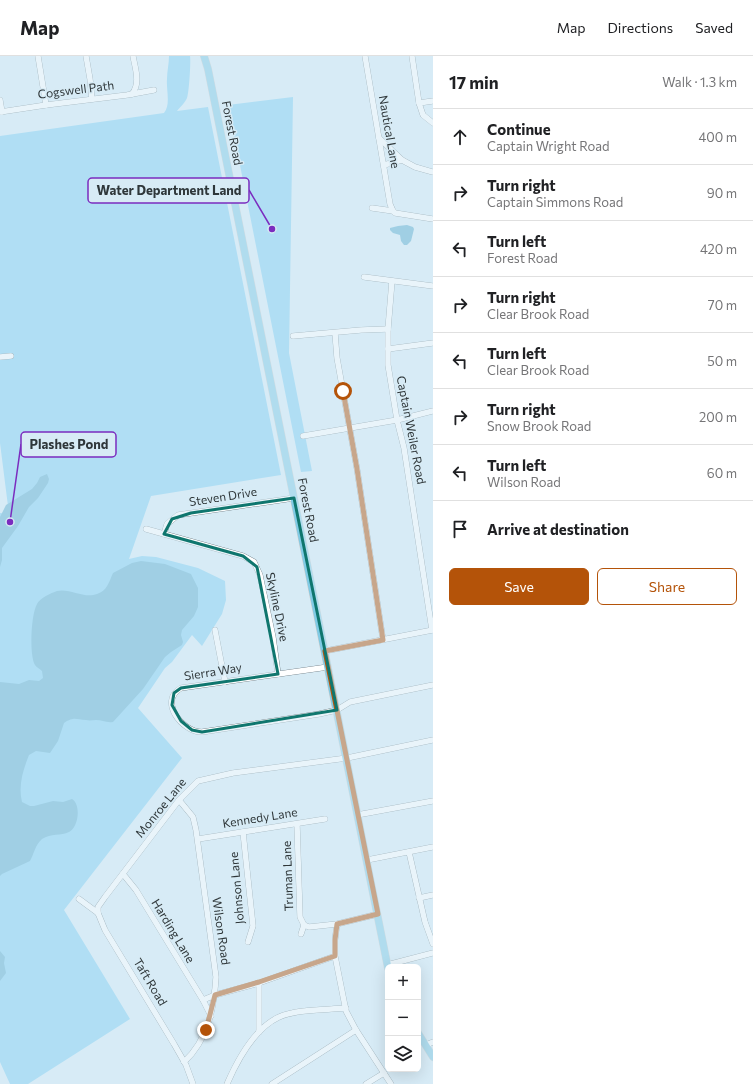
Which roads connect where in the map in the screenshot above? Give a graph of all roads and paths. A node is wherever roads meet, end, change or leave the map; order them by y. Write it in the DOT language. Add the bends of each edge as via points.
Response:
graph roads {
  1 [pos="38,56"];
  2 [pos="86,56"];
  3 [pos="133,56"];
  4 [pos="204,56"];
  5 [pos="365,56"];
  6 [pos="412,56"];
  7 [pos="154,90"];
  8 [pos="132,94"];
  9 [pos="92,99"];
  10 [pos="0,100"];
  11 [pos="433,101"];
  12 [pos="46,104"];
  13 [pos="420,104"];
  14 [pos="1,112"];
  15 [pos="433,123"];
  16 [pos="379,138"];
  17 [pos="402,160"];
  18 [pos="384,165"];
  19 [pos="433,172"];
  20 [pos="372,208"];
  21 [pos="393,211"];
  22 [pos="433,219"];
  23 [pos="364,277"];
  24 [pos="392,281"];
  25 [pos="433,286"];
  26 [pos="388,329"];
  27 [pos="335,333"];
  28 [pos="293,336"];
  29 [pos="433,342"];
  30 [pos="388,349"];
  31 [pos="0,356"];
  32 [pos="11,356"];
  33 [pos="433,411"];
  34 [pos="397,420"];
  35 [pos="350,428"];
  36 [pos="303,436"];
  37 [pos="294,498"];
  38 [pos="146,529"];
  39 [pos="164,534"];
  40 [pos="215,630"];
  41 [pos="432,630"];
  42 [pos="383,640"];
  43 [pos="325,651"];
  44 [pos="328,667"];
  45 [pos="278,674"];
  46 [pos="225,682"];
  47 [pos="433,685"];
  48 [pos="337,710"];
  49 [pos="433,740"];
  50 [pos="347,758"];
  51 [pos="179,800"];
  52 [pos="433,801"];
  53 [pos="357,815"];
  54 [pos="326,819"];
  55 [pos="297,824"];
  56 [pos="243,832"];
  57 [pos="198,839"];
  58 [pos="433,848"];
  59 [pos="409,852"];
  60 [pos="367,860"];
  61 [pos="123,874"];
  62 [pos="433,894"];
  63 [pos="419,898"];
  64 [pos="79,899"];
  65 [pos="98,913"];
  66 [pos="378,914"];
  67 [pos="337,924"];
  68 [pos="304,925"];
  69 [pos="301,934"];
  70 [pos="248,942"];
  71 [pos="433,944"];
  72 [pos="433,953"];
  73 [pos="335,956"];
  74 [pos="388,964"];
  75 [pos="395,964"];
  76 [pos="259,982"];
  77 [pos="215,995"];
  78 [pos="203,1000"];
  79 [pos="346,1008"];
  80 [pos="210,1016"];
  81 [pos="356,1030"];
  82 [pos="259,1032"];
  83 [pos="420,1036"];
  84 [pos="433,1042"];
  85 [pos="426,1045"];
  86 [pos="433,1057"];
  87 [pos="184,1062"];
  88 [pos="384,1073"];
  89 [pos="193,1084"];
  90 [pos="227,1084"];
  91 [pos="272,1084"];
  92 [pos="366,1084"];
  93 [pos="391,1084"];
  1 -- 12 [label="street"];
  2 -- 9 [label="street"];
  3 -- 8 [label="street" via="137,85"];
  4 -- 37 [label="main road, Forest Road" via="225,149"];
  5 -- 16 [label="street, Nautical Lane"];
  6 -- 13 [label="street"];
  7 -- 8 [label="street, Cogswell Path"];
  8 -- 9 [label="street, Cogswell Path"];
  9 -- 12 [label="street, Cogswell Path"];
  10 -- 14 [label="street"];
  11 -- 13 [label="street"];
  12 -- 14 [label="street, Cogswell Path"];
  13 -- 15 [label="street" via="424,117"];
  16 -- 17 [label="street"];
  16 -- 18 [label="street, Nautical Lane"];
  17 -- 18 [label="street"];
  17 -- 19 [label="street"];
  18 -- 21 [label="street, Nautical Lane"];
  20 -- 21 [label="street"];
  21 -- 22 [label="street"];
  23 -- 24 [label="street"];
  24 -- 25 [label="street"];
  24 -- 26 [label="street, Captain Weiler Road"];
  26 -- 27 [label="street"];
  26 -- 30 [label="street, Captain Weiler Road"];
  27 -- 28 [label="street"];
  27 -- 35 [label="street"];
  29 -- 30 [label="street"];
  30 -- 34 [label="street, Captain Weiler Road" via="388,365"];
  31 -- 32 [label="street"];
  33 -- 34 [label="street"];
  34 -- 35 [label="street"];
  34 -- 41 [label="street, Captain Weiler Road" via="404,448"];
  35 -- 36 [label="street"];
  35 -- 42 [label="street"];
  37 -- 39 [label="street, Steven Drive" via="178,515 167,524"];
  37 -- 43 [label="main road, Forest Road"];
  38 -- 39 [label="street, Skyline Drive"];
  39 -- 45 [label="street, Skyline Drive" via="243,556 254,562 260,574"];
  40 -- 46 [label="street"];
  41 -- 42 [label="street"];
  42 -- 43 [label="street"];
  43 -- 44 [label="main road, Forest Road"];
  44 -- 45 [label="street, Sierra Way"];
  44 -- 48 [label="main road, Forest Road"];
  45 -- 46 [label="street, Sierra Way"];
  46 -- 48 [label="street, Sierra Way" via="187,686 176,690 172,705 174,713 192,730 202,732"];
  47 -- 48 [label="street" via="350,702"];
  48 -- 50 [label="main road, Forest Road"];
  49 -- 50 [label="street, Monroe Lane"];
  50 -- 51 [label="street, Monroe Lane" via="203,779 193,784"];
  50 -- 53 [label="main road, Forest Road"];
  51 -- 57 [label="street, Wilson Road" via="193,817"];
  51 -- 61 [label="street, Monroe Lane"];
  52 -- 53 [label="street"];
  53 -- 60 [label="main road, Forest Road"];
  54 -- 55 [label="street, Kennedy Lane"];
  55 -- 56 [label="street, Kennedy Lane"];
  55 -- 68 [label="street, Truman Lane" via="300,917"];
  56 -- 57 [label="street, Kennedy Lane"];
  56 -- 70 [label="street, Johnson Lane" via="253,926"];
  57 -- 77 [label="street, Wilson Road" via="216,977"];
  58 -- 59 [label="street"];
  59 -- 60 [label="street"];
  59 -- 63 [label="street"];
  60 -- 66 [label="main road, Forest Road"];
  61 -- 65 [label="street, Monroe Lane" via="98,907"];
  61 -- 78 [label="street, Harding Lane" via="136,890"];
  62 -- 63 [label="street"];
  63 -- 71 [label="street"];
  64 -- 65 [label="street"];
  65 -- 87 [label="street, Taft Road" via="105,930"];
  66 -- 67 [label="street, Truman Lane"];
  66 -- 74 [label="main road, Forest Road"];
  67 -- 68 [label="street, Truman Lane" via="309,927"];
  67 -- 73 [label="street"];
  68 -- 69 [label="street, Truman Lane"];
  72 -- 75 [label="street"];
  73 -- 76 [label="street"];
  73 -- 79 [label="street"];
  76 -- 77 [label="street"];
  76 -- 82 [label="street"];
  77 -- 78 [label="street"];
  77 -- 80 [label="street, Wilson Road"];
  78 -- 80 [label="street, Harding Lane"];
  79 -- 81 [label="street"];
  79 -- 82 [label="street" via="284,1016 267,1024"];
  80 -- 87 [label="street, Wilson Road" via="206,1030 192,1055"];
  81 -- 88 [label="street"];
  81 -- 91 [label="street"];
  82 -- 90 [label="street" via="239,1060"];
  83 -- 85 [label="main road"];
  84 -- 85 [label="street"];
  85 -- 86 [label="main road"];
  87 -- 89 [label="street, Taft Road"];
  88 -- 92 [label="street"];
  88 -- 93 [label="street"];
}
